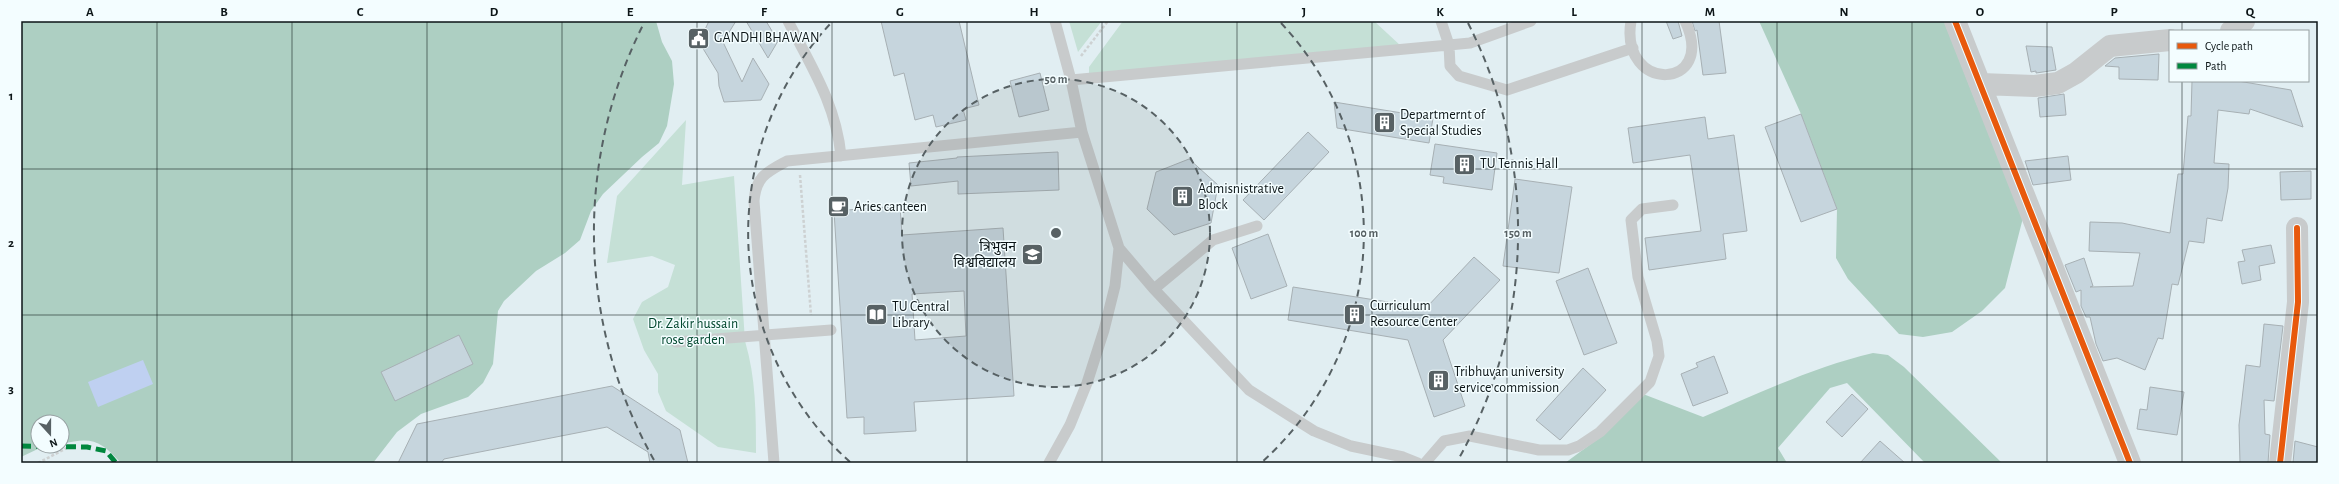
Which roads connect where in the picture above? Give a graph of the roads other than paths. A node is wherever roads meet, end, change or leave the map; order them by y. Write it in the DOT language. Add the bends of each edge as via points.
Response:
graph roads {
  1 [pos="788,21"];
  2 [pos="1055,21"];
  3 [pos="1441,21"];
  4 [pos="1531,21"];
  5 [pos="1631,21"];
  6 [pos="1685,21"];
  7 [pos="1955,21"];
  8 [pos="2244,21"];
  9 [pos="2232,30"];
  10 [pos="2169,40"];
  11 [pos="1449,45"];
  12 [pos="1633,48"];
  13 [pos="1071,80"];
  14 [pos="1981,84"];
  15 [pos="1082,132"];
  16 [pos="841,156"];
  17 [pos="1673,205"];
  18 [pos="1257,226"];
  19 [pos="2298,228"];
  20 [pos="1119,248"];
  21 [pos="1154,289"];
  22 [pos="832,330"];
  23 [pos="764,336"];
  24 [pos="676,342"];
  25 [pos="774,463"];
  26 [pos="1049,463"];
  27 [pos="1418,463"];
  28 [pos="1425,463"];
  29 [pos="2130,463"];
  30 [pos="2280,463"];
  1 -- 16 [label="lane" via="829,101 839,134"];
  2 -- 13 [label="lane"];
  3 -- 11 [label="lane"];
  4 -- 11 [label="lane" via="1470,43"];
  5 -- 12 [label="lane"];
  6 -- 12 [label="lane" via="1692,53 1688,62 1674,74 1664,76 1648,71 1640,63"];
  7 -- 14 [label="street"];
  8 -- 9 [label="street"];
  10 -- 14 [label="street" via="2110,46 2076,73 2058,83 2034,86"];
  11 -- 12 [label="lane" via="1450,66 1459,76 1507,90"];
  11 -- 13 [label="lane"];
  13 -- 15 [label="lane"];
  14 -- 29 [label="street"];
  15 -- 16 [label="lane"];
  15 -- 20 [label="lane"];
  16 -- 23 [label="lane" via="787,162 766,172 755,187"];
  17 -- 28 [label="lane" via="1642,208 1631,220 1638,277 1659,356 1650,382 1600,432 1568,450 1539,450 1470,436 1444,442"];
  18 -- 21 [label="lane" via="1213,240"];
  19 -- 30 [label="street" via="2298,302"];
  20 -- 21 [label="lane"];
  20 -- 26 [label="lane" via="1115,286 1087,383 1070,425"];
  21 -- 27 [label="lane" via="1249,390 1281,412 1351,446 1403,457"];
  22 -- 23 [label="lane"];
  23 -- 24 [label="lane"];
  23 -- 25 [label="lane"];
}
